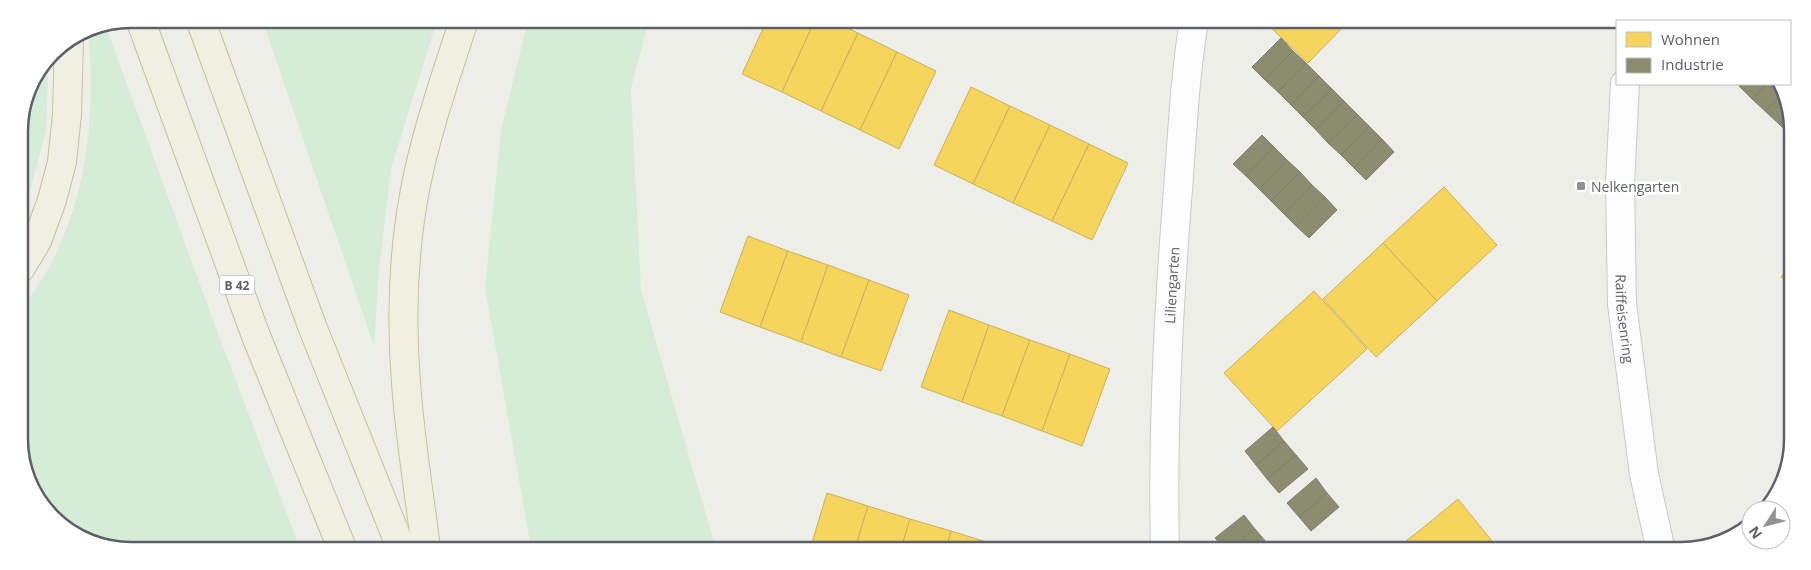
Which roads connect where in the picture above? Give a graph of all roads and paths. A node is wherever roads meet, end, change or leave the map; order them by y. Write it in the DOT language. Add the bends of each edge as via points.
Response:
graph roads {
  1 [pos="143,28"];
  2 [pos="203,28"];
  3 [pos="461,28"];
  4 [pos="1193,28"];
  5 [pos="69,48"];
  6 [pos="1625,85"];
  7 [pos="28,256"];
  8 [pos="340,542"];
  9 [pos="399,542"];
  10 [pos="425,542"];
  11 [pos="1165,542"];
  12 [pos="1659,542"];
  1 -- 8 [label="highway, B 42" via="256,336"];
  2 -- 9 [label="highway" via="312,326"];
  3 -- 10 [label="highway" via="423,151 408,237 404,335 406,382"];
  4 -- 11 [label="street, Liliengarten" via="1185,94 1170,300 1165,419"];
  5 -- 7 [label="highway" via="62,162 52,200"];
  6 -- 12 [label="street, Raiffeisenring" via="1620,182 1622,304 1644,474"];
}
